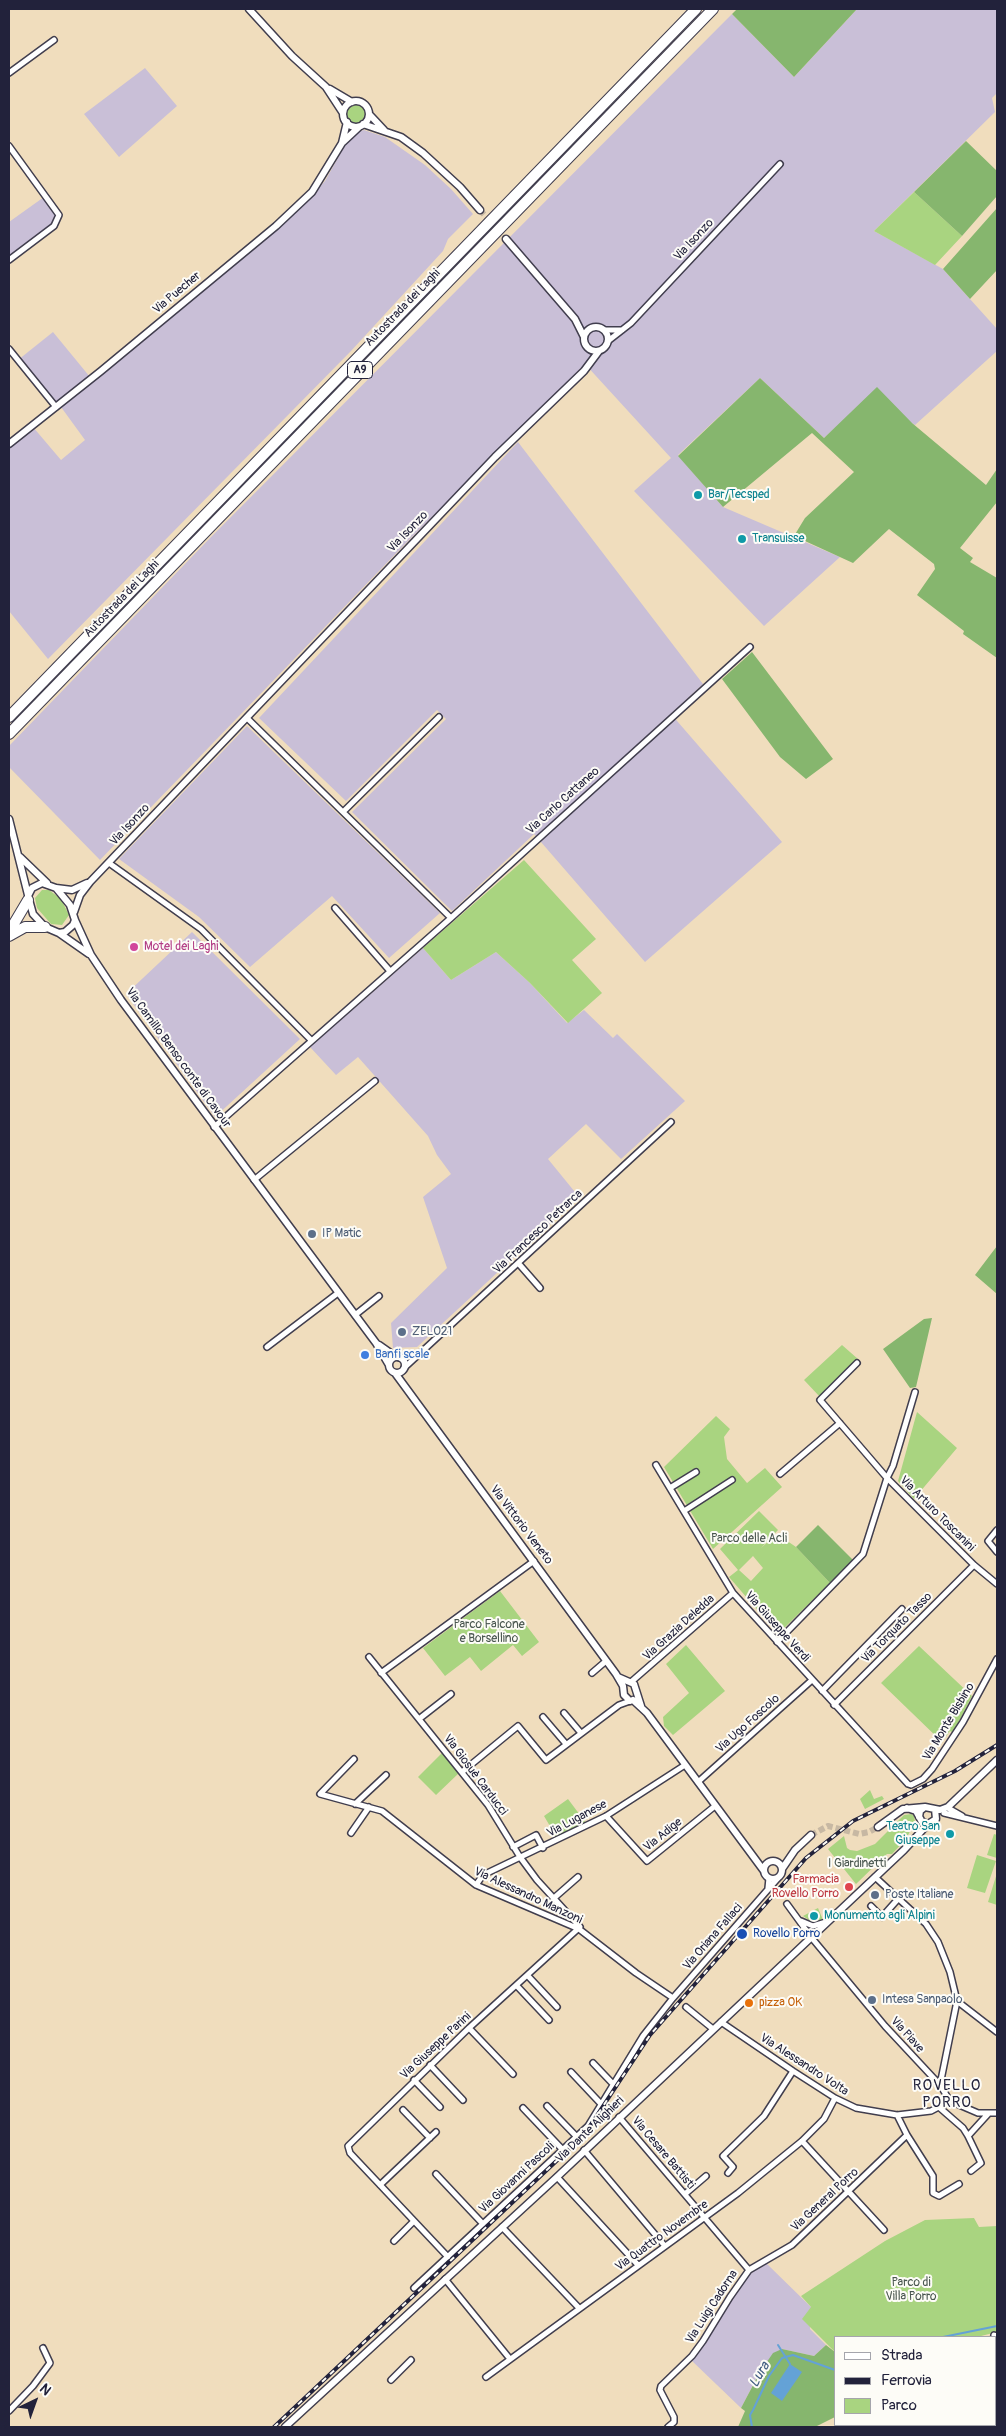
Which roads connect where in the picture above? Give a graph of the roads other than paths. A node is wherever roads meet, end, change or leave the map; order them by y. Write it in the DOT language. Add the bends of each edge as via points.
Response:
graph roads {
  1 [pos="249,9"];
  2 [pos="696,9"];
  3 [pos="713,9"];
  4 [pos="54,40"];
  5 [pos="9,73"];
  6 [pos="326,88"];
  7 [pos="352,102"];
  8 [pos="343,113"];
  9 [pos="369,114"];
  10 [pos="347,122"];
  11 [pos="361,126"];
  12 [pos="384,131"];
  13 [pos="342,143"];
  14 [pos="9,146"];
  15 [pos="780,164"];
  16 [pos="480,210"];
  17 [pos="506,239"];
  18 [pos="9,260"];
  19 [pos="575,318"];
  20 [pos="592,328"];
  21 [pos="604,330"];
  22 [pos="623,330"];
  23 [pos="584,336"];
  24 [pos="608,341"];
  25 [pos="588,348"];
  26 [pos="9,349"];
  27 [pos="599,351"];
  28 [pos="588,365"];
  29 [pos="56,407"];
  30 [pos="9,444"];
  31 [pos="93,647"];
  32 [pos="750,647"];
  33 [pos="9,717"];
  34 [pos="439,717"];
  35 [pos="247,718"];
  36 [pos="9,734"];
  37 [pos="9,740"];
  38 [pos="343,812"];
  39 [pos="9,819"];
  40 [pos="19,856"];
  41 [pos="109,863"];
  42 [pos="90,882"];
  43 [pos="48,884"];
  44 [pos="56,888"];
  45 [pos="28,898"];
  46 [pos="335,908"];
  47 [pos="74,916"];
  48 [pos="451,918"];
  49 [pos="46,927"];
  50 [pos="59,933"];
  51 [pos="9,934"];
  52 [pos="91,955"];
  53 [pos="390,971"];
  54 [pos="311,1040"];
  55 [pos="375,1081"];
  56 [pos="671,1122"];
  57 [pos="214,1127"];
  58 [pos="254,1180"];
  59 [pos="519,1264"];
  60 [pos="540,1288"];
  61 [pos="338,1293"];
  62 [pos="379,1296"];
  63 [pos="355,1316"];
  64 [pos="376,1343"];
  65 [pos="267,1347"];
  66 [pos="417,1355"];
  67 [pos="398,1358"];
  68 [pos="858,1363"];
  69 [pos="389,1365"];
  70 [pos="403,1369"];
  71 [pos="395,1373"];
  72 [pos="406,1387"];
  73 [pos="914,1392"];
  74 [pos="840,1423"];
  75 [pos="656,1465"];
  76 [pos="696,1472"];
  77 [pos="780,1474"];
  78 [pos="887,1478"];
  79 [pos="732,1480"];
  80 [pos="670,1488"];
  81 [pos="684,1511"];
  82 [pos="997,1530"];
  83 [pos="997,1552"];
  84 [pos="534,1561"];
  85 [pos="974,1565"];
  86 [pos="997,1584"];
  87 [pos="733,1593"];
  88 [pos="902,1608"];
  89 [pos="777,1642"];
  90 [pos="369,1657"];
  91 [pos="997,1659"];
  92 [pos="606,1661"];
  93 [pos="381,1673"];
  94 [pos="592,1673"];
  95 [pos="638,1678"];
  96 [pos="812,1680"];
  97 [pos="627,1683"];
  98 [pos="636,1688"];
  99 [pos="822,1691"];
  100 [pos="451,1694"];
  101 [pos="624,1695"];
  102 [pos="634,1699"];
  103 [pos="622,1703"];
  104 [pos="834,1705"];
  105 [pos="564,1714"];
  106 [pos="543,1717"];
  107 [pos="420,1720"];
  108 [pos="580,1733"];
  109 [pos="566,1744"];
  110 [pos="354,1759"];
  111 [pos="997,1760"];
  112 [pos="685,1765"];
  113 [pos="462,1772"];
  114 [pos="386,1775"];
  115 [pos="698,1782"];
  116 [pos="908,1784"];
  117 [pos="956,1800"];
  118 [pos="355,1804"];
  119 [pos="715,1806"];
  120 [pos="369,1807"];
  121 [pos="925,1807"];
  122 [pos="905,1808"];
  123 [pos="935,1809"];
  124 [pos="948,1809"];
  125 [pos="960,1814"];
  126 [pos="606,1816"];
  127 [pos="920,1818"];
  128 [pos="936,1819"];
  129 [pos="928,1824"];
  130 [pos="997,1826"];
  131 [pos="878,1827"];
  132 [pos="352,1833"];
  133 [pos="811,1835"];
  134 [pos="513,1847"];
  135 [pos="907,1847"];
  136 [pos="543,1848"];
  137 [pos="795,1850"];
  138 [pos="520,1857"];
  139 [pos="754,1858"];
  140 [pos="772,1862"];
  141 [pos="782,1869"];
  142 [pos="764,1871"];
  143 [pos="578,1877"];
  144 [pos="768,1878"];
  145 [pos="778,1878"];
  146 [pos="875,1878"];
  147 [pos="476,1885"];
  148 [pos="768,1889"];
  149 [pos="554,1898"];
  150 [pos="898,1898"];
  151 [pos="787,1904"];
  152 [pos="871,1906"];
  153 [pos="797,1917"];
  154 [pos="827,1922"];
  155 [pos="579,1929"];
  156 [pos="811,1937"];
  157 [pos="528,1976"];
  158 [pos="517,1986"];
  159 [pos="673,1998"];
  160 [pos="957,2001"];
  161 [pos="557,2007"];
  162 [pos="686,2007"];
  163 [pos="548,2020"];
  164 [pos="721,2022"];
  165 [pos="469,2028"];
  166 [pos="714,2029"];
  167 [pos="997,2032"];
  168 [pos="592,2063"];
  169 [pos="430,2065"];
  170 [pos="793,2071"];
  171 [pos="571,2072"];
  172 [pos="513,2074"];
  173 [pos="414,2080"];
  174 [pos="614,2085"];
  175 [pos="940,2085"];
  176 [pos="835,2098"];
  177 [pos="463,2100"];
  178 [pos="950,2101"];
  179 [pos="602,2105"];
  180 [pos="547,2106"];
  181 [pos="440,2107"];
  182 [pos="523,2108"];
  183 [pos="940,2108"];
  184 [pos="403,2110"];
  185 [pos="997,2113"];
  186 [pos="988,2114"];
  187 [pos="898,2115"];
  188 [pos="619,2117"];
  189 [pos="436,2132"];
  190 [pos="906,2135"];
  191 [pos="576,2136"];
  192 [pos="968,2136"];
  193 [pos="430,2138"];
  194 [pos="802,2141"];
  195 [pos="562,2149"];
  196 [pos="584,2150"];
  197 [pos="971,2171"];
  198 [pos="728,2173"];
  199 [pos="436,2174"];
  200 [pos="706,2176"];
  201 [pos="557,2177"];
  202 [pos="959,2184"];
  203 [pos="380,2185"];
  204 [pos="849,2193"];
  205 [pos="684,2194"];
  206 [pos="704,2217"];
  207 [pos="414,2221"];
  208 [pos="483,2224"];
  209 [pos="502,2227"];
  210 [pos="884,2230"];
  211 [pos="394,2241"];
  212 [pos="664,2245"];
  213 [pos="448,2257"];
  214 [pos="638,2265"];
  215 [pos="749,2270"];
  216 [pos="445,2279"];
  217 [pos="414,2288"];
  218 [pos="579,2308"];
  219 [pos="43,2348"];
  220 [pos="510,2359"];
  221 [pos="412,2360"];
  222 [pos="486,2377"];
  223 [pos="391,2380"];
  224 [pos="9,2411"];
  225 [pos="285,2427"];
  226 [pos="668,2427"];
  1 -- 6 [label="street"];
  2 -- 33 [label="highway, Autostrada dei Laghi / A9"];
  3 -- 31 [label="highway, Autostrada dei Laghi / A9"];
  4 -- 5 [label="street"];
  6 -- 7 [label="street"];
  6 -- 8 [label="street"];
  7 -- 8 [label="street"];
  7 -- 9 [label="street" via="363,104"];
  8 -- 10 [label="street"];
  9 -- 11 [label="street"];
  9 -- 12 [label="street"];
  10 -- 11 [label="street"];
  10 -- 13 [label="street, Via Puecher"];
  11 -- 12 [label="street"];
  11 -- 13 [label="street, Via Puecher"];
  12 -- 16 [label="street" via="401,137 423,153"];
  13 -- 29 [label="street, Via Puecher" via="312,192 283,219"];
  14 -- 18 [label="street" via="59,215 54,226"];
  15 -- 22 [label="street, Via Isonzo"];
  17 -- 19 [label="street"];
  19 -- 20 [label="street"];
  19 -- 23 [label="street"];
  20 -- 21 [label="street"];
  20 -- 23 [label="street"];
  21 -- 22 [label="street"];
  21 -- 24 [label="street"];
  22 -- 24 [label="street, Via Isonzo"];
  23 -- 25 [label="street"];
  24 -- 27 [label="street"];
  25 -- 27 [label="street"];
  25 -- 28 [label="street"];
  26 -- 29 [label="street"];
  27 -- 28 [label="street, Via Isonzo"];
  28 -- 35 [label="street, Via Isonzo" via="495,456"];
  29 -- 30 [label="street, Via Puecher"];
  31 -- 36 [label="highway, Autostrada dei Laghi / A9"];
  31 -- 37 [label="highway"];
  32 -- 48 [label="street, Via Carlo Cattaneo"];
  34 -- 38 [label="street"];
  35 -- 38 [label="street"];
  35 -- 41 [label="street, Via Isonzo"];
  38 -- 48 [label="street"];
  39 -- 40 [label="street"];
  40 -- 43 [label="street"];
  40 -- 45 [label="street"];
  41 -- 42 [label="street, Via Isonzo"];
  41 -- 54 [label="street" via="201,929"];
  42 -- 44 [label="street, Via Isonzo" via="72,890"];
  42 -- 47 [label="street, Via Isonzo" via="80,895"];
  43 -- 44 [label="street"];
  43 -- 45 [label="street" via="37,884"];
  44 -- 47 [label="street" via="67,900"];
  45 -- 49 [label="street" via="33,914"];
  45 -- 51 [label="highway"];
  46 -- 53 [label="street"];
  47 -- 50 [label="street" via="69,930"];
  47 -- 52 [label="street, Via Camillo Benso conte di Cavour"];
  48 -- 53 [label="street, Via Carlo Cattaneo"];
  49 -- 50 [label="street"];
  49 -- 51 [label="highway" via="25,927"];
  50 -- 52 [label="street, Via Camillo Benso conte di Cavour"];
  52 -- 57 [label="street, Via Camillo Benso conte di Cavour"];
  53 -- 54 [label="street, Via Carlo Cattaneo"];
  54 -- 57 [label="street, Via Carlo Cattaneo"];
  55 -- 58 [label="street"];
  56 -- 59 [label="street, Via Francesco Petrarca"];
  57 -- 58 [label="street, Via Camillo Benso conte di Cavour"];
  58 -- 61 [label="street"];
  59 -- 60 [label="street"];
  59 -- 66 [label="street, Via Francesco Petrarca"];
  61 -- 63 [label="street"];
  61 -- 65 [label="street"];
  62 -- 63 [label="street"];
  63 -- 64 [label="street"];
  64 -- 67 [label="street"];
  64 -- 69 [label="street"];
  66 -- 67 [label="street"];
  66 -- 70 [label="street, Via Francesco Petrarca"];
  67 -- 69 [label="street" via="392,1358"];
  67 -- 70 [label="street" via="404,1362"];
  68 -- 74 [label="street, Via Arturo Toscanini" via="820,1400"];
  69 -- 71 [label="street"];
  70 -- 71 [label="street"];
  70 -- 72 [label="street, Via Vittorio Veneto"];
  71 -- 72 [label="street, Via Vittorio Veneto"];
  72 -- 84 [label="street, Via Vittorio Veneto"];
  73 -- 78 [label="street" via="894,1466"];
  74 -- 77 [label="street"];
  74 -- 78 [label="street, Via Arturo Toscanini"];
  75 -- 80 [label="street, Via Giuseppe Verdi"];
  76 -- 80 [label="street"];
  78 -- 85 [label="street, Via Arturo Toscanini"];
  78 -- 89 [label="street" via="862,1554"];
  79 -- 81 [label="street"];
  80 -- 81 [label="street, Via Giuseppe Verdi"];
  81 -- 87 [label="street, Via Giuseppe Verdi"];
  82 -- 83 [label="street" via="988,1541"];
  84 -- 92 [label="street, Via Vittorio Veneto"];
  84 -- 93 [label="street"];
  85 -- 86 [label="street, Via Arturo Toscanini"];
  85 -- 104 [label="street, Via Torquato Tasso"];
  87 -- 89 [label="street, Via Giuseppe Verdi"];
  87 -- 95 [label="street, Via Grazia Deledda"];
  88 -- 99 [label="street"];
  89 -- 96 [label="street, Via Giuseppe Verdi"];
  90 -- 93 [label="street, Via Giosuè Carducci"];
  91 -- 116 [label="street, Via Monte Bisbino" via="963,1722 932,1769 923,1779 911,1786"];
  92 -- 94 [label="street"];
  92 -- 97 [label="street, Via Vittorio Veneto"];
  93 -- 107 [label="street, Via Giosuè Carducci"];
  95 -- 97 [label="street, Via Grazia Deledda"];
  95 -- 98 [label="street, Via Grazia Deledda"];
  96 -- 99 [label="street, Via Giuseppe Verdi"];
  96 -- 115 [label="street, Via Ugo Foscolo"];
  97 -- 98 [label="street"];
  97 -- 101 [label="street"];
  98 -- 102 [label="street"];
  99 -- 104 [label="street, Via Giuseppe Verdi"];
  100 -- 107 [label="street"];
  101 -- 102 [label="street"];
  101 -- 103 [label="street"];
  102 -- 103 [label="street"];
  102 -- 112 [label="street"];
  103 -- 108 [label="street"];
  104 -- 116 [label="street, Via Giuseppe Verdi"];
  105 -- 108 [label="street"];
  106 -- 109 [label="street"];
  107 -- 113 [label="street, Via Giosuè Carducci"];
  108 -- 109 [label="street"];
  109 -- 113 [label="street" via="546,1760 518,1726"];
  110 -- 118 [label="street, Via Alessandro Manzoni" via="320,1794"];
  111 -- 117 [label="street"];
  112 -- 115 [label="street"];
  112 -- 126 [label="street, Via Luganese"];
  113 -- 134 [label="street, Via Giosuè Carducci" via="488,1805"];
  114 -- 118 [label="street"];
  115 -- 119 [label="street"];
  117 -- 124 [label="street"];
  117 -- 125 [label="street" via="954,1807"];
  118 -- 120 [label="street, Via Alessandro Manzoni"];
  119 -- 126 [label="street, Via Adige" via="647,1861"];
  119 -- 139 [label="street"];
  120 -- 132 [label="street"];
  120 -- 147 [label="street, Via Alessandro Manzoni" via="382,1811"];
  121 -- 122 [label="street"];
  121 -- 123 [label="street"];
  121 -- 127 [label="street" via="920,1811"];
  122 -- 127 [label="street" via="916,1811"];
  122 -- 131 [label="street"];
  123 -- 124 [label="street"];
  123 -- 128 [label="street"];
  124 -- 125 [label="street"];
  124 -- 128 [label="street"];
  125 -- 130 [label="street"];
  126 -- 136 [label="street, Via Luganese"];
  127 -- 129 [label="street"];
  127 -- 135 [label="street, Via Dante Alighieri" via="917,1831"];
  128 -- 129 [label="street"];
  129 -- 135 [label="street, Via Dante Alighieri"];
  133 -- 137 [label="street"];
  134 -- 136 [label="street" via="536,1836"];
  134 -- 138 [label="street, Via Giosuè Carducci"];
  135 -- 146 [label="street, Via Dante Alighieri"];
  136 -- 138 [label="street, Via Luganese"];
  137 -- 140 [label="street"];
  137 -- 141 [label="street"];
  138 -- 147 [label="street, Via Luganese" via="483,1875"];
  138 -- 149 [label="street, Via Giosuè Carducci"];
  139 -- 140 [label="street"];
  139 -- 142 [label="street"];
  140 -- 141 [label="street"];
  140 -- 142 [label="street"];
  141 -- 145 [label="street"];
  142 -- 144 [label="street"];
  143 -- 149 [label="street"];
  144 -- 145 [label="street"];
  144 -- 148 [label="street"];
  145 -- 148 [label="street, Via Oriana Fallaci"];
  146 -- 150 [label="street"];
  146 -- 154 [label="street, Via Dante Alighieri"];
  147 -- 155 [label="street, Via Alessandro Manzoni"];
  148 -- 159 [label="street, Via Oriana Fallaci"];
  149 -- 155 [label="street, Via Giosuè Carducci"];
  150 -- 152 [label="street" via="882,1917"];
  150 -- 160 [label="street" via="933,1932 950,1972"];
  151 -- 153 [label="street"];
  153 -- 154 [label="street" via="811,1925"];
  153 -- 156 [label="street"];
  154 -- 156 [label="street, Via Dante Alighieri"];
  155 -- 157 [label="street, Via Giuseppe Parini"];
  155 -- 159 [label="street, Via Alessandro Manzoni"];
  156 -- 164 [label="street, Via Dante Alighieri"];
  156 -- 175 [label="street, Via Piave" via="885,2026"];
  157 -- 158 [label="street, Via Giuseppe Parini"];
  157 -- 161 [label="street"];
  158 -- 163 [label="street"];
  158 -- 165 [label="street, Via Giuseppe Parini"];
  159 -- 174 [label="street, Via Giovanni Pascoli" via="643,2036"];
  160 -- 167 [label="street"];
  160 -- 175 [label="street"];
  162 -- 166 [label="street"];
  164 -- 166 [label="street, Via Dante Alighieri"];
  164 -- 170 [label="street, Via Alessandro Volta"];
  165 -- 169 [label="street, Via Giuseppe Parini"];
  165 -- 172 [label="street"];
  166 -- 188 [label="street, Via Dante Alighieri"];
  168 -- 174 [label="street"];
  169 -- 173 [label="street, Via Giuseppe Parini"];
  169 -- 177 [label="street"];
  170 -- 176 [label="street, Via Alessandro Volta"];
  170 -- 198 [label="street" via="764,2116 722,2156 733,2167"];
  171 -- 179 [label="street"];
  173 -- 181 [label="street"];
  173 -- 203 [label="street, Via Giuseppe Parini" via="348,2146 350,2153"];
  174 -- 179 [label="street, Via Giovanni Pascoli"];
  175 -- 178 [label="street, Via Piave"];
  176 -- 187 [label="street, Via Alessandro Volta" via="856,2108"];
  176 -- 194 [label="street, Via Quattro Novembre" via="824,2119"];
  178 -- 183 [label="street"];
  178 -- 186 [label="street"];
  179 -- 191 [label="street, Via Giovanni Pascoli" via="588,2126"];
  180 -- 191 [label="street"];
  182 -- 195 [label="street"];
  183 -- 187 [label="street, Via Alessandro Volta"];
  183 -- 192 [label="street"];
  184 -- 193 [label="street"];
  185 -- 186 [label="street"];
  186 -- 192 [label="street"];
  187 -- 190 [label="street"];
  188 -- 196 [label="street, Via Dante Alighieri"];
  188 -- 205 [label="street, Via Cesare Battisti"];
  189 -- 193 [label="street"];
  190 -- 202 [label="street" via="933,2176 935,2196"];
  190 -- 204 [label="street, Via General Porro"];
  191 -- 195 [label="street, Via Giovanni Pascoli"];
  192 -- 197 [label="street" via="980,2163"];
  193 -- 203 [label="street"];
  194 -- 204 [label="street"];
  194 -- 206 [label="street, Via Quattro Novembre"];
  195 -- 208 [label="street, Via Giovanni Pascoli"];
  196 -- 201 [label="street, Via Dante Alighieri"];
  196 -- 212 [label="street"];
  199 -- 208 [label="street"];
  200 -- 205 [label="street"];
  201 -- 209 [label="street, Via Dante Alighieri"];
  201 -- 214 [label="street"];
  203 -- 207 [label="street, Via Giuseppe Parini"];
  204 -- 210 [label="street"];
  204 -- 215 [label="street, Via General Porro" via="792,2245"];
  205 -- 206 [label="street, Via Cesare Battisti"];
  206 -- 212 [label="street, Via Quattro Novembre"];
  206 -- 215 [label="street, Via Cesare Battisti"];
  207 -- 211 [label="street"];
  207 -- 213 [label="street, Via Giuseppe Parini"];
  208 -- 213 [label="street, Via Giovanni Pascoli"];
  209 -- 216 [label="street, Via Dante Alighieri"];
  209 -- 218 [label="street"];
  212 -- 214 [label="street, Via Quattro Novembre"];
  213 -- 217 [label="street, Via Giovanni Pascoli"];
  214 -- 218 [label="street, Via Quattro Novembre"];
  215 -- 226 [label="street, Via Luigi Cadorna" via="692,2356 661,2386 674,2417 674,2422"];
  216 -- 220 [label="street"];
  216 -- 225 [label="street, Via Dante Alighieri"];
  218 -- 220 [label="street, Via Quattro Novembre"];
  219 -- 224 [label="street" via="50,2363"];
  220 -- 222 [label="street, Via Quattro Novembre"];
  221 -- 223 [label="street"];
}
